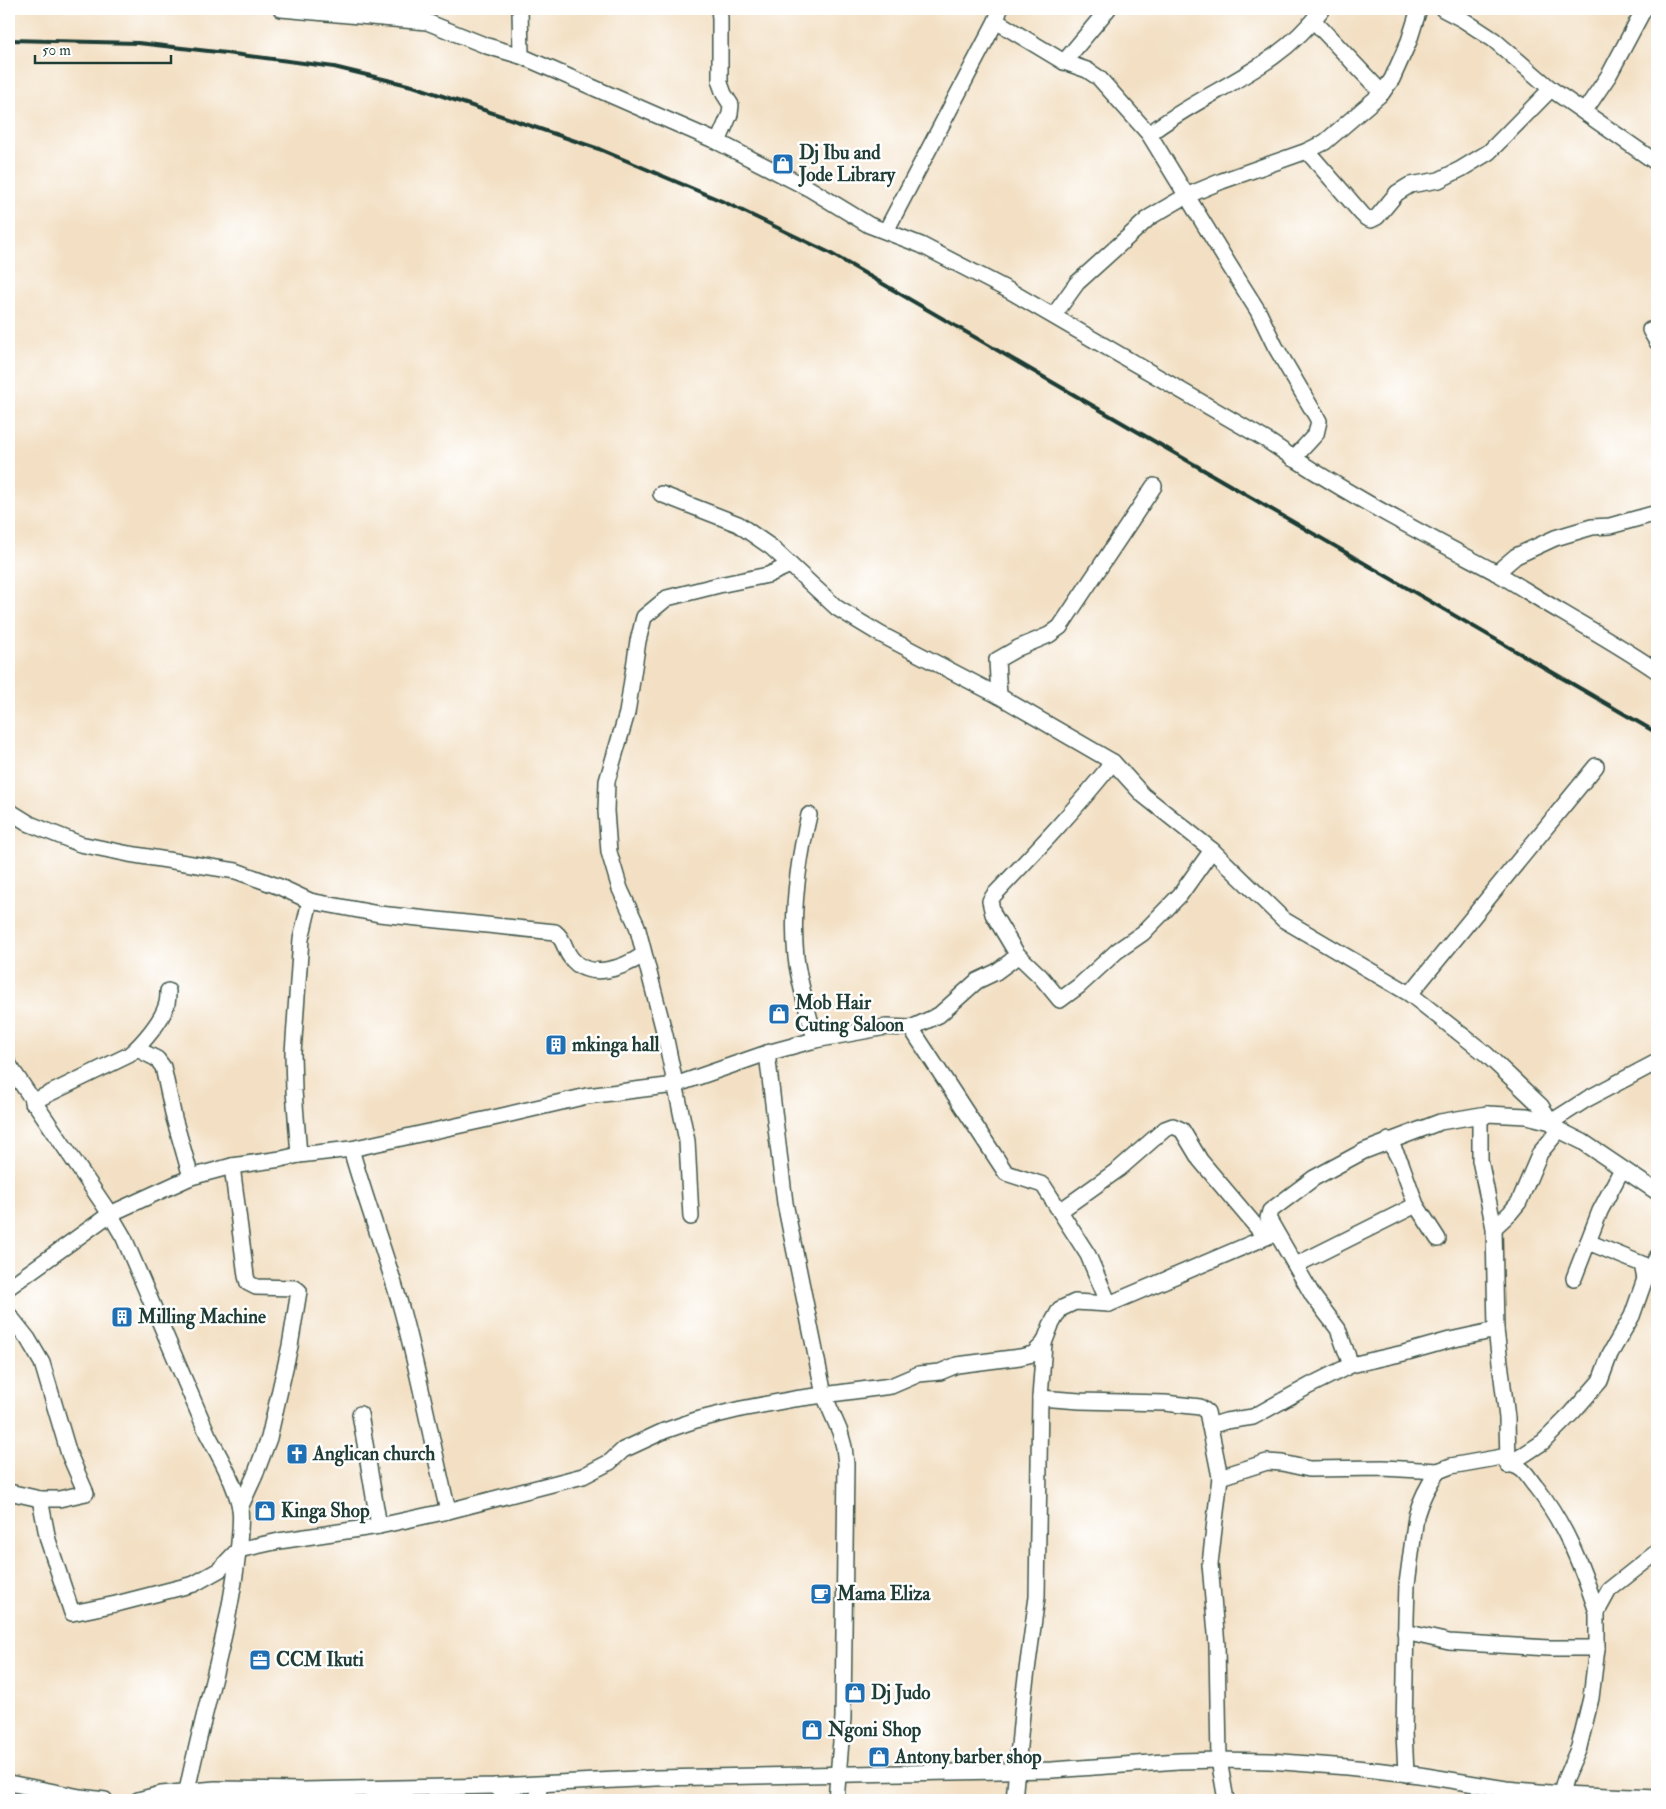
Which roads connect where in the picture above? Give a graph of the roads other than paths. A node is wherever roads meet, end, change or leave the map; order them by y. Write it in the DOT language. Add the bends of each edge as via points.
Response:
graph roads {
  1 [pos="281,9"];
  2 [pos="520,9"];
  3 [pos="719,9"];
  4 [pos="1108,9"];
  5 [pos="1419,9"];
  6 [pos="1443,9"];
  7 [pos="1644,9"];
  8 [pos="998,15"];
  9 [pos="1318,15"];
  10 [pos="521,56"];
  11 [pos="1064,62"];
  12 [pos="1551,89"];
  13 [pos="1382,93"];
  14 [pos="1584,112"];
  15 [pos="1149,134"];
  16 [pos="718,142"];
  17 [pos="1308,151"];
  18 [pos="1657,162"];
  19 [pos="1186,196"];
  20 [pos="886,231"];
  21 [pos="1054,315"];
  22 [pos="1293,459"];
  23 [pos="1154,486"];
  24 [pos="660,494"];
  25 [pos="1657,513"];
  26 [pos="790,565"];
  27 [pos="1496,573"];
  28 [pos="1657,671"];
  29 [pos="999,696"];
  30 [pos="1113,762"];
  31 [pos="1596,766"];
  32 [pos="9,811"];
  33 [pos="809,815"];
  34 [pos="1212,850"];
  35 [pos="310,901"];
  36 [pos="1017,954"];
  37 [pos="643,955"];
  38 [pos="168,991"];
  39 [pos="1410,994"];
  40 [pos="911,1028"];
  41 [pos="815,1040"];
  42 [pos="137,1049"];
  43 [pos="767,1053"];
  44 [pos="1657,1062"];
  45 [pos="9,1065"];
  46 [pos="675,1084"];
  47 [pos="32,1102"];
  48 [pos="1487,1114"];
  49 [pos="1555,1126"];
  50 [pos="1389,1140"];
  51 [pos="350,1148"];
  52 [pos="299,1154"];
  53 [pos="232,1166"];
  54 [pos="1622,1168"];
  55 [pos="191,1177"];
  56 [pos="1657,1192"];
  57 [pos="1416,1205"];
  58 [pos="1060,1211"];
  59 [pos="110,1214"];
  60 [pos="691,1217"];
  61 [pos="1494,1228"];
  62 [pos="1270,1235"];
  63 [pos="1438,1239"];
  64 [pos="1588,1242"];
  65 [pos="1657,1257"];
  66 [pos="1296,1265"];
  67 [pos="1574,1278"];
  68 [pos="1645,1279"];
  69 [pos="9,1287"];
  70 [pos="1109,1304"];
  71 [pos="9,1315"];
  72 [pos="1496,1330"];
  73 [pos="1044,1343"];
  74 [pos="1351,1365"];
  75 [pos="824,1395"];
  76 [pos="1040,1398"];
  77 [pos="360,1414"];
  78 [pos="1210,1426"];
  79 [pos="1508,1465"];
  80 [pos="1438,1471"];
  81 [pos="1220,1477"];
  82 [pos="9,1492"];
  83 [pos="40,1499"];
  84 [pos="240,1508"];
  85 [pos="448,1511"];
  86 [pos="379,1526"];
  87 [pos="238,1550"];
  88 [pos="1657,1552"];
  89 [pos="1597,1612"];
  90 [pos="1405,1632"];
  91 [pos="1596,1648"];
  92 [pos="1218,1760"];
  93 [pos="1016,1771"];
  94 [pos="839,1774"];
  95 [pos="1406,1774"];
  96 [pos="9,1783"];
  97 [pos="540,1785"];
  98 [pos="495,1786"];
  99 [pos="187,1791"];
  100 [pos="1560,1797"];
  101 [pos="1657,1798"];
  102 [pos="105,1800"];
  103 [pos="138,1800"];
  104 [pos="512,1800"];
  105 [pos="537,1800"];
  106 [pos="836,1800"];
  107 [pos="1014,1800"];
  108 [pos="1226,1800"];
  1 -- 10 [label="street" via="427,22"];
  2 -- 10 [label="street"];
  3 -- 16 [label="street" via="720,83 731,106"];
  4 -- 11 [label="street"];
  5 -- 13 [label="street" via="1403,55"];
  6 -- 12 [label="street" via="1494,40"];
  7 -- 14 [label="street" via="1609,75"];
  8 -- 11 [label="street"];
  8 -- 20 [label="street"];
  9 -- 13 [label="street"];
  9 -- 15 [label="street" via="1298,38 1248,75 1166,120"];
  10 -- 16 [label="street"];
  11 -- 15 [label="street" via="1099,78"];
  12 -- 14 [label="street"];
  12 -- 17 [label="street" via="1489,152 1439,180 1410,184 1372,220 1366,218"];
  13 -- 17 [label="street" via="1325,142"];
  14 -- 18 [label="street"];
  15 -- 19 [label="street"];
  16 -- 20 [label="street" via="801,184 869,225"];
  17 -- 19 [label="street"];
  19 -- 21 [label="street" via="1150,217 1121,242 1077,283"];
  19 -- 22 [label="street" via="1258,311 1318,421 1316,434"];
  20 -- 21 [label="street" via="922,245"];
  21 -- 22 [label="street" via="1268,441"];
  22 -- 27 [label="street" via="1412,529"];
  23 -- 29 [label="street" via="1060,627 997,660"];
  24 -- 26 [label="street" via="738,524"];
  25 -- 27 [label="street" via="1555,538 1516,556"];
  26 -- 29 [label="street" via="837,608"];
  26 -- 37 [label="street" via="768,575 667,598 644,618 627,713 607,781 606,811 609,852 620,889 637,926"];
  27 -- 28 [label="street"];
  29 -- 30 [label="street"];
  30 -- 34 [label="street" via="1143,795"];
  30 -- 36 [label="street" via="990,901 993,914"];
  31 -- 39 [label="street"];
  32 -- 35 [label="street" via="30,824 80,844 236,871"];
  33 -- 41 [label="street" via="795,897 795,921 796,958"];
  34 -- 36 [label="street" via="1180,895 1143,933 1060,1000"];
  34 -- 39 [label="street" via="1284,920"];
  35 -- 37 [label="street" via="379,914 555,932 563,938 570,958 584,969 598,971 623,966"];
  35 -- 52 [label="street" via="301,939 294,1053"];
  36 -- 40 [label="street" via="996,972 977,981 939,1014"];
  37 -- 46 [label="street"];
  38 -- 42 [label="street" via="160,1020"];
  39 -- 49 [label="street" via="1486,1054 1541,1106"];
  40 -- 41 [label="street" via="886,1027"];
  40 -- 58 [label="street" via="1006,1173 1043,1185"];
  41 -- 43 [label="street"];
  42 -- 47 [label="street"];
  42 -- 55 [label="street" via="163,1067"];
  43 -- 46 [label="street"];
  43 -- 75 [label="street" via="785,1203"];
  44 -- 49 [label="street" via="1587,1099"];
  45 -- 47 [label="street"];
  46 -- 51 [label="street" via="587,1096"];
  46 -- 60 [label="street" via="687,1141"];
  47 -- 59 [label="street"];
  48 -- 49 [label="street" via="1527,1116"];
  48 -- 50 [label="street" via="1440,1122"];
  48 -- 61 [label="street" via="1480,1120 1480,1160"];
  49 -- 54 [label="street"];
  49 -- 61 [label="street" via="1518,1202"];
  50 -- 57 [label="street"];
  50 -- 62 [label="street" via="1314,1178 1270,1211"];
  51 -- 52 [label="street"];
  51 -- 85 [label="street" via="413,1350"];
  52 -- 53 [label="street"];
  53 -- 55 [label="street"];
  53 -- 84 [label="street" via="248,1283 256,1287 295,1288 299,1291 269,1438"];
  54 -- 56 [label="street"];
  54 -- 64 [label="street"];
  55 -- 59 [label="street"];
  57 -- 63 [label="street"];
  57 -- 66 [label="street"];
  58 -- 62 [label="street" via="1173,1126 1182,1130 1200,1160"];
  58 -- 70 [label="street" via="1088,1254"];
  59 -- 69 [label="street"];
  59 -- 84 [label="street" via="124,1238"];
  61 -- 72 [label="street"];
  62 -- 66 [label="street"];
  62 -- 70 [label="street"];
  64 -- 67 [label="street"];
  64 -- 68 [label="street" via="1642,1264"];
  65 -- 68 [label="street"];
  66 -- 74 [label="street" via="1313,1296 1338,1329"];
  68 -- 79 [label="street" via="1632,1316 1610,1354 1600,1381 1543,1442"];
  70 -- 73 [label="street" via="1075,1302 1060,1309"];
  71 -- 83 [label="street" via="42,1364 69,1454 86,1493"];
  72 -- 74 [label="street"];
  72 -- 79 [label="street" via="1507,1418"];
  73 -- 75 [label="street" via="1033,1354 956,1365 940,1372 918,1374 891,1386"];
  73 -- 76 [label="street"];
  74 -- 78 [label="street" via="1253,1418"];
  75 -- 85 [label="street" via="696,1420 623,1450 610,1462 583,1476"];
  75 -- 94 [label="street" via="840,1432 846,1464 843,1718"];
  76 -- 78 [label="street" via="1165,1403 1200,1408 1207,1412"];
  76 -- 93 [label="street" via="1037,1597"];
  77 -- 86 [label="street"];
  78 -- 81 [label="street"];
  79 -- 80 [label="street" via="1502,1458"];
  79 -- 89 [label="street" via="1521,1468 1565,1530"];
  80 -- 81 [label="street" via="1309,1469 1267,1462"];
  80 -- 90 [label="street" via="1416,1516 1407,1584"];
  81 -- 92 [label="street" via="1210,1564 1217,1646"];
  82 -- 83 [label="street"];
  83 -- 87 [label="street" via="48,1540 72,1613 194,1584 219,1570"];
  84 -- 87 [label="street"];
  85 -- 86 [label="street"];
  86 -- 87 [label="street"];
  87 -- 99 [label="street" via="228,1619"];
  88 -- 89 [label="street" via="1609,1590"];
  89 -- 91 [label="street"];
  90 -- 91 [label="street" via="1448,1642"];
  90 -- 95 [label="street"];
  91 -- 100 [label="street" via="1586,1722"];
  92 -- 93 [label="street"];
  92 -- 95 [label="street" via="1270,1761"];
  92 -- 108 [label="street"];
  93 -- 94 [label="street"];
  93 -- 107 [label="street"];
  94 -- 97 [label="street" via="656,1778"];
  94 -- 106 [label="street"];
  95 -- 100 [label="street"];
  96 -- 102 [label="street"];
  97 -- 98 [label="street"];
  97 -- 105 [label="street"];
  98 -- 99 [label="street"];
  98 -- 104 [label="street"];
  99 -- 103 [label="street"];
  100 -- 101 [label="street"];
}
